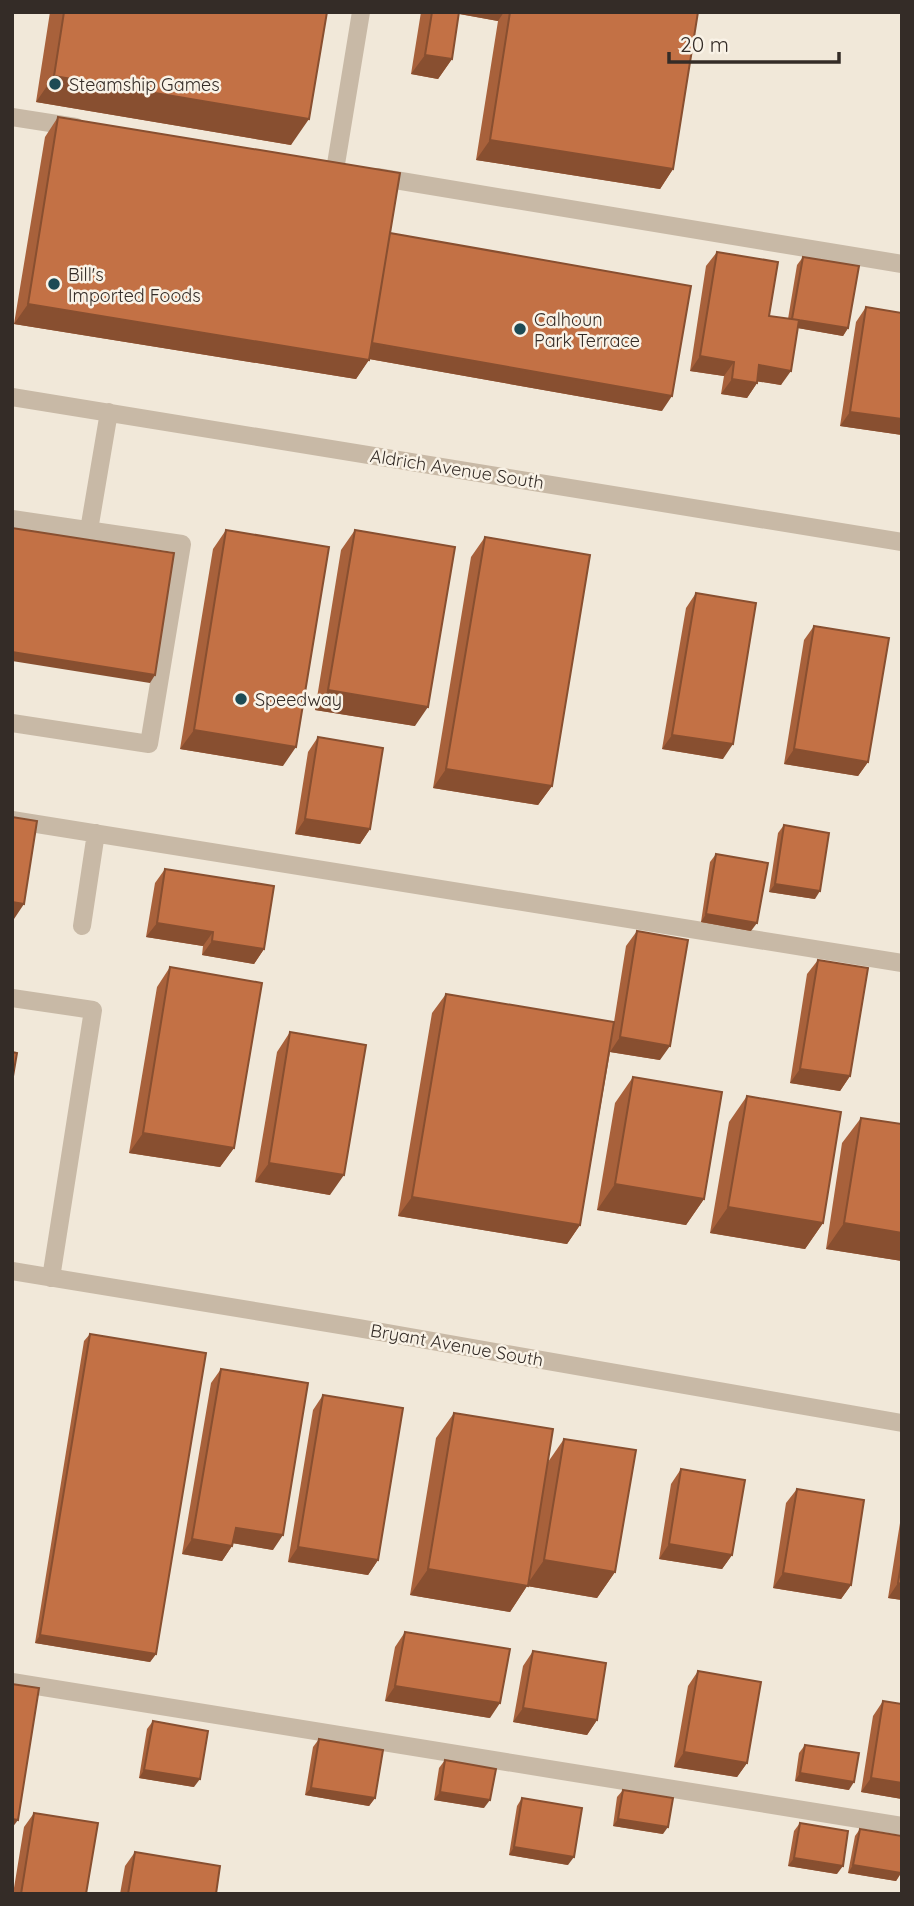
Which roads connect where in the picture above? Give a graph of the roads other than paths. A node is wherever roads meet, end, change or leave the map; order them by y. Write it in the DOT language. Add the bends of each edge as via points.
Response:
graph roads {
  1 [pos="361,12"];
  2 [pos="12,117"];
  3 [pos="88,129"];
  4 [pos="902,264"];
  5 [pos="12,397"];
  6 [pos="109,412"];
  7 [pos="12,519"];
  8 [pos="89,530"];
  9 [pos="902,542"];
  10 [pos="12,723"];
  11 [pos="12,820"];
  12 [pos="96,833"];
  13 [pos="82,926"];
  14 [pos="902,964"];
  15 [pos="12,998"];
  16 [pos="12,1271"];
  17 [pos="51,1278"];
  18 [pos="902,1423"];
  19 [pos="12,1682"];
  20 [pos="902,1826"];
  1 -- 4 [label="street" via="342,171"];
  2 -- 3 [label="street"];
  5 -- 6 [label="street, Aldrich Avenue South"];
  6 -- 8 [label="street"];
  6 -- 9 [label="street, Aldrich Avenue South"];
  7 -- 8 [label="street"];
  8 -- 10 [label="street" via="182,544 149,744"];
  11 -- 12 [label="street"];
  12 -- 13 [label="street"];
  12 -- 14 [label="street"];
  15 -- 17 [label="street" via="93,1010"];
  16 -- 17 [label="street, Bryant Avenue South"];
  17 -- 18 [label="street, Bryant Avenue South"];
  19 -- 20 [label="street"];
}
